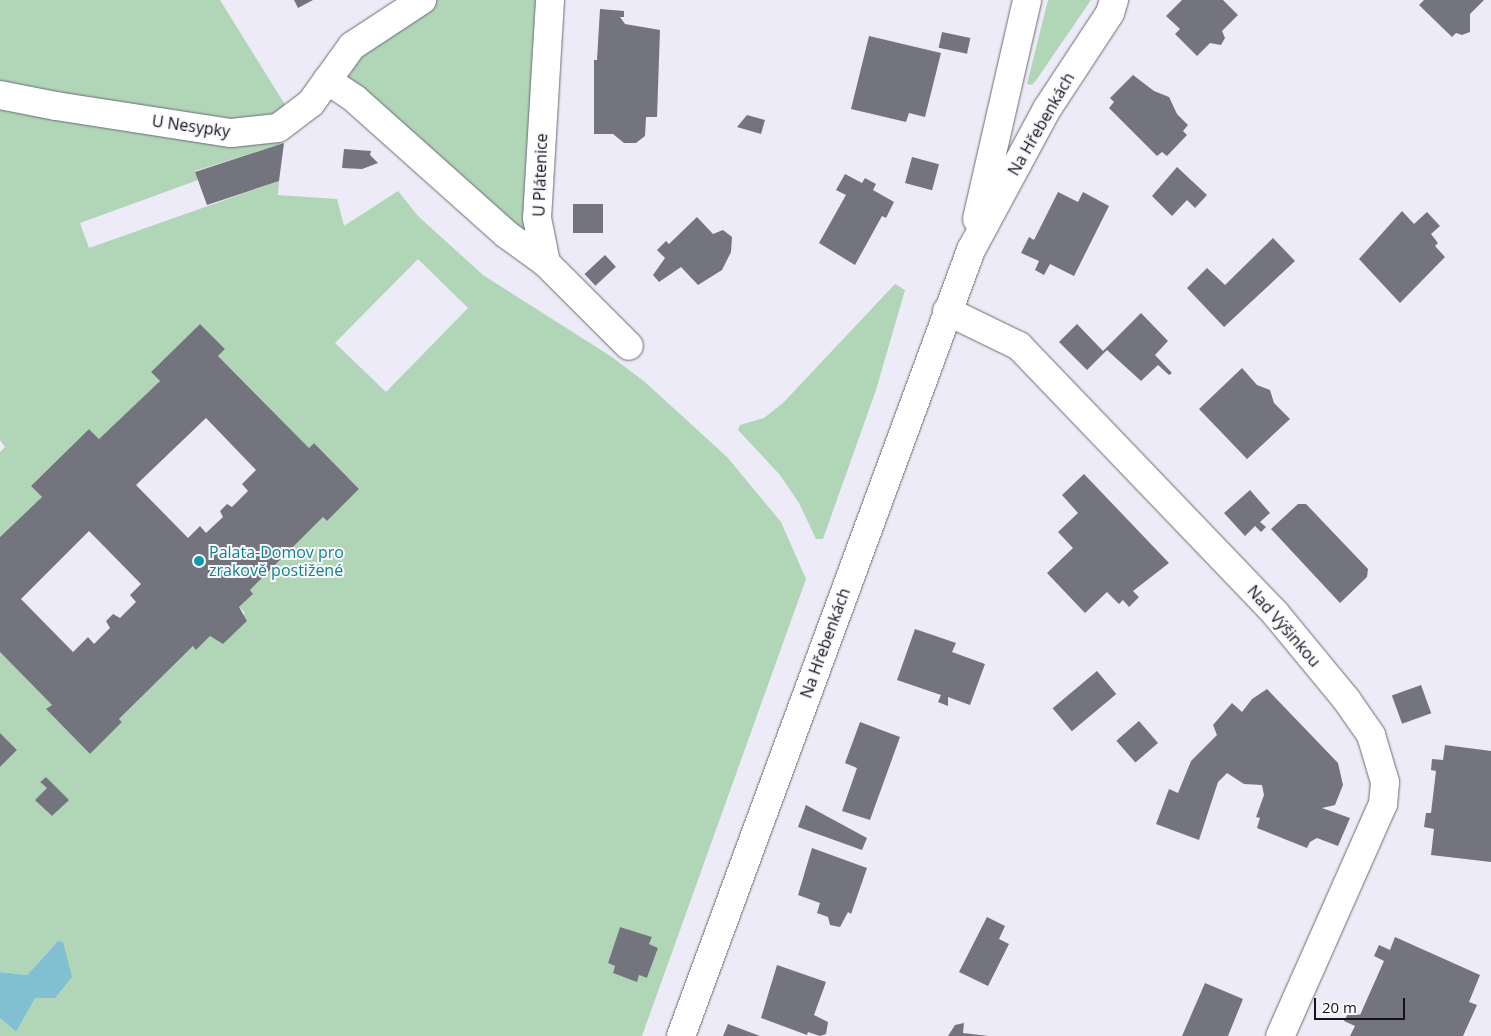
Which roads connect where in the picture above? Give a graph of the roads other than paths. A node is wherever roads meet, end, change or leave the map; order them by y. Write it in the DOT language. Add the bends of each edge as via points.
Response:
graph roads {
  1 [pos="422,0"];
  2 [pos="550,0"];
  3 [pos="1028,0"];
  4 [pos="1115,4"];
  5 [pos="327,80"];
  6 [pos="1,94"];
  7 [pos="971,250"];
  8 [pos="546,263"];
  9 [pos="947,311"];
  10 [pos="629,346"];
  11 [pos="681,1036"];
  12 [pos="1280,1036"];
  1 -- 5 [label="street, U Nesypky" via="352,46"];
  2 -- 8 [label="street, U Plátenice" via="537,218"];
  3 -- 7 [label="street, Na Hřebenkách"];
  4 -- 7 [label="street, Na Hřebenkách" via="1047,109"];
  5 -- 6 [label="street, U Nesypky" via="311,103 278,128 231,133"];
  5 -- 8 [label="street" via="355,99 506,234"];
  7 -- 9 [label="street, Na Hřebenkách"];
  8 -- 10 [label="street"];
  9 -- 11 [label="street, Na Hřebenkách"];
  9 -- 12 [label="street, Nad Výšinkou" via="1019,346 1275,613 1346,699 1371,735 1385,782 1383,804"];
}
